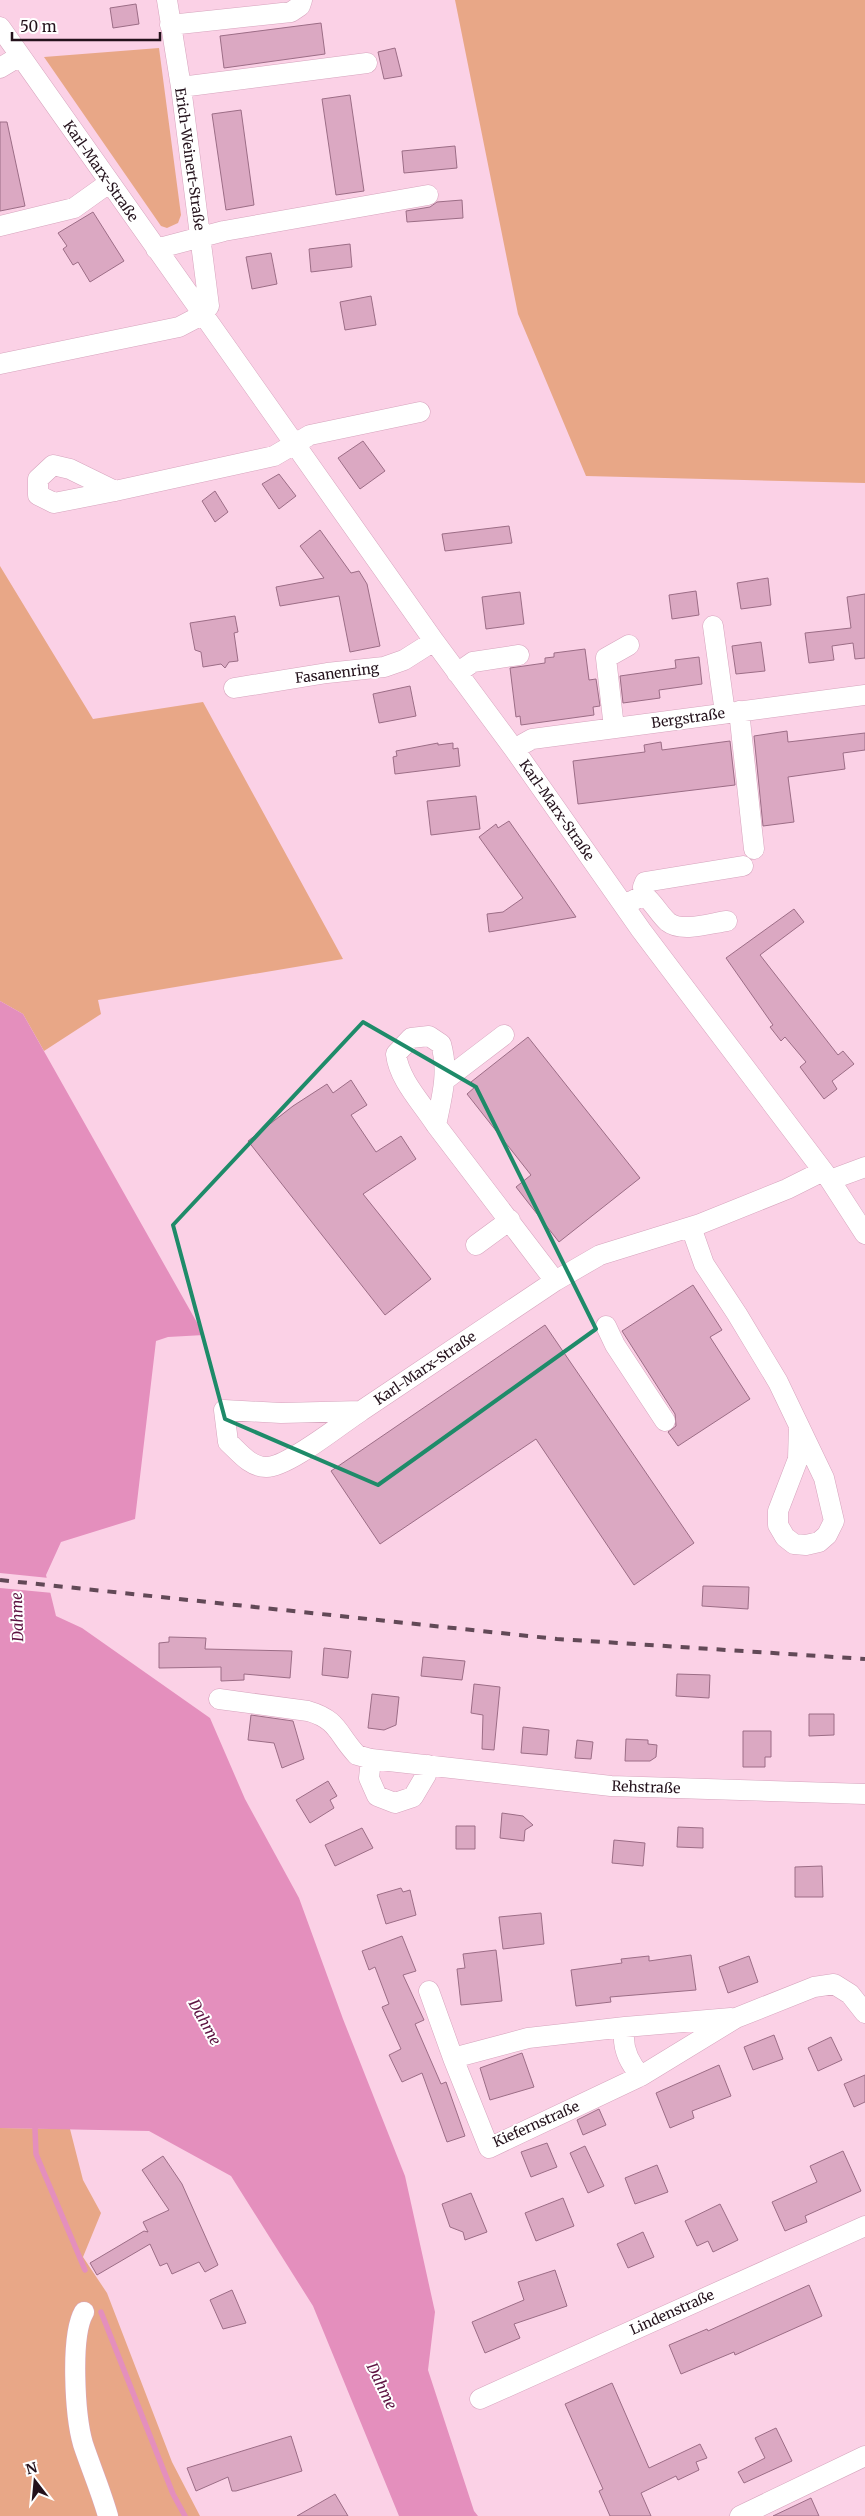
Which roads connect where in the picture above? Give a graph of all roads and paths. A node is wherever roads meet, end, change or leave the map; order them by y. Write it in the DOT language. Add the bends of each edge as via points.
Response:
graph roads {
  1 [pos="167,0"];
  2 [pos="302,0"];
  3 [pos="170,25"];
  4 [pos="0,27"];
  5 [pos="20,56"];
  6 [pos="367,63"];
  7 [pos="0,68"];
  8 [pos="181,88"];
  9 [pos="109,183"];
  10 [pos="428,195"];
  11 [pos="0,226"];
  12 [pos="201,237"];
  13 [pos="156,249"];
  14 [pos="202,315"];
  15 [pos="0,364"];
  16 [pos="420,412"];
  17 [pos="296,444"];
  18 [pos="115,490"];
  19 [pos="713,626"];
  20 [pos="434,641"];
  21 [pos="629,645"];
  22 [pos="519,656"];
  23 [pos="457,673"];
  24 [pos="234,688"];
  25 [pos="865,695"];
  26 [pos="732,712"];
  27 [pos="614,728"];
  28 [pos="514,749"];
  29 [pos="754,849"];
  30 [pos="743,866"];
  31 [pos="644,895"];
  32 [pos="624,905"];
  33 [pos="727,921"];
  34 [pos="504,1035"];
  35 [pos="445,1080"];
  36 [pos="436,1125"];
  37 [pos="865,1167"];
  38 [pos="827,1176"];
  39 [pos="510,1220"];
  40 [pos="691,1227"];
  41 [pos="865,1234"];
  42 [pos="476,1245"];
  43 [pos="555,1281"];
  44 [pos="606,1326"];
  45 [pos="361,1411"];
  46 [pos="665,1421"];
  47 [pos="799,1426"];
  48 [pos="219,1699"];
  49 [pos="371,1759"];
  50 [pos="428,1765"];
  51 [pos="865,1794"];
  52 [pos="429,1991"];
  53 [pos="865,2013"];
  54 [pos="736,2018"];
  55 [pos="626,2027"];
  56 [pos="452,2058"];
  57 [pos="641,2076"];
  58 [pos="865,2226"];
  59 [pos="84,2312"];
  60 [pos="480,2399"];
  61 [pos="865,2456"];
  62 [pos="108,2516"];
  63 [pos="740,2516"];
  1 -- 3 [label="street, Erich-Weinert-Straße"];
  2 -- 3 [label="street" via="300,6 291,12"];
  3 -- 8 [label="street, Erich-Weinert-Straße"];
  4 -- 5 [label="street, Karl-Marx-Straße"];
  5 -- 7 [label="street"];
  5 -- 9 [label="street, Karl-Marx-Straße"];
  6 -- 8 [label="street"];
  8 -- 12 [label="street, Erich-Weinert-Straße"];
  9 -- 11 [label="street" via="74,208"];
  9 -- 13 [label="street, Karl-Marx-Straße"];
  10 -- 12 [label="street"];
  12 -- 13 [label="street"];
  12 -- 14 [label="street, Erich-Weinert-Straße" via="209,306"];
  13 -- 14 [label="street, Karl-Marx-Straße"];
  14 -- 15 [label="street" via="179,327"];
  14 -- 17 [label="street, Karl-Marx-Straße"];
  16 -- 17 [label="street" via="329,430 310,435"];
  17 -- 18 [label="street" via="274,456"];
  17 -- 20 [label="street, Karl-Marx-Straße"];
  19 -- 26 [label="street"];
  20 -- 23 [label="street, Karl-Marx-Straße"];
  20 -- 24 [label="street, Fasanenring" via="404,660 384,667"];
  21 -- 27 [label="street" via="606,658"];
  22 -- 23 [label="street" via="473,662"];
  23 -- 28 [label="street, Karl-Marx-Straße"];
  25 -- 26 [label="street, Bergstraße"];
  26 -- 27 [label="street, Bergstraße"];
  26 -- 29 [label="street"];
  27 -- 28 [label="street, Bergstraße" via="532,739"];
  28 -- 32 [label="street, Karl-Marx-Straße"];
  30 -- 31 [label="street" via="645,882"];
  31 -- 32 [label="street"];
  31 -- 33 [label="street" via="676,926"];
  32 -- 38 [label="street, Karl-Marx-Straße"];
  34 -- 35 [label="street"];
  35 -- 36 [label="street"];
  35 -- 36 [label="street" via="446,1060 441,1044 429,1036 411,1038 396,1054 401,1074"];
  36 -- 39 [label="street"];
  37 -- 38 [label="street"];
  38 -- 40 [label="street, Karl-Marx-Straße"];
  38 -- 41 [label="street, Karl-Marx-Straße"];
  39 -- 42 [label="street"];
  39 -- 43 [label="street"];
  40 -- 43 [label="street, Karl-Marx-Straße" via="600,1255"];
  40 -- 47 [label="street" via="704,1264 773,1374"];
  43 -- 45 [label="street, Karl-Marx-Straße"];
  44 -- 46 [label="street"];
  45 -- 45 [label="street, Karl-Marx-Straße" via="281,1413 224,1410 228,1442 252,1464 266,1467 283,1464"];
  47 -- 47 [label="street" via="798,1459 778,1511 778,1525 794,1544 806,1545 819,1542 834,1522 824,1478"];
  48 -- 49 [label="street, Rehstraße" via="321,1715 334,1723 357,1756"];
  49 -- 50 [label="street, Rehstraße"];
  49 -- 50 [label="street" via="369,1778 377,1796 395,1803 414,1797"];
  50 -- 51 [label="street, Rehstraße" via="611,1786"];
  52 -- 56 [label="street, Kiefernstraße"];
  53 -- 54 [label="street, Kiefernstraße" via="850,1994 834,1984 814,1987"];
  54 -- 55 [label="street, Kiefernstraße"];
  54 -- 57 [label="street, Kiefernstraße"];
  55 -- 56 [label="street, Kiefernstraße" via="528,2038"];
  55 -- 57 [label="street" via="622,2040 631,2065"];
  56 -- 57 [label="street, Kiefernstraße" via="490,2148"];
  58 -- 60 [label="street, Lindenstraße"];
  59 -- 62 [label="street" via="75,2353 77,2398 83,2442"];
  61 -- 63 [label="street"];
}
